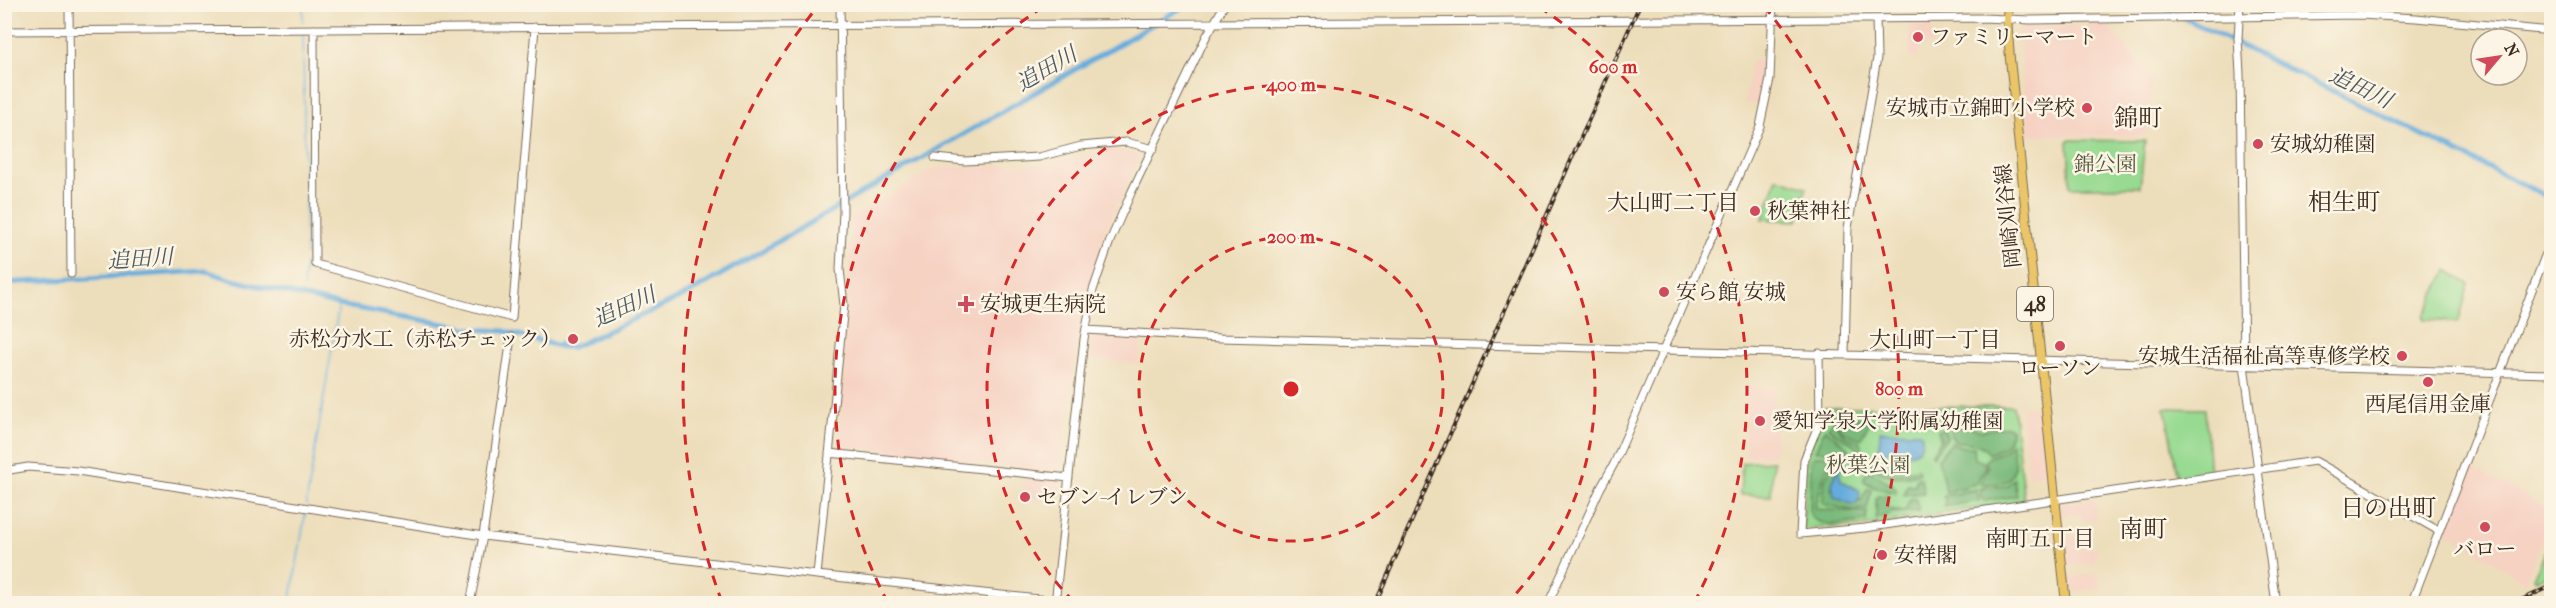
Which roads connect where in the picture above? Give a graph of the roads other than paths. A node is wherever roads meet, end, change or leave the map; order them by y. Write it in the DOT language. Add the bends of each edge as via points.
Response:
graph roads {
  1 [pos="69,4"];
  2 [pos="840,4"];
  3 [pos="1225,4"];
  4 [pos="1773,4"];
  5 [pos="2008,4"];
  6 [pos="2240,4"];
  7 [pos="2359,4"];
  8 [pos="2359,15"];
  9 [pos="2240,16"];
  10 [pos="2007,18"];
  11 [pos="1772,19"];
  12 [pos="1876,19"];
  13 [pos="1215,22"];
  14 [pos="840,26"];
  15 [pos="535,27"];
  16 [pos="314,29"];
  17 [pos="69,30"];
  18 [pos="4,31"];
  19 [pos="2552,31"];
  20 [pos="1154,149"];
  21 [pos="935,158"];
  22 [pos="2552,238"];
  23 [pos="71,274"];
  24 [pos="1086,330"];
  25 [pos="511,334"];
  26 [pos="1663,349"];
  27 [pos="1819,353"];
  28 [pos="1845,353"];
  29 [pos="2041,360"];
  30 [pos="2244,365"];
  31 [pos="2500,373"];
  32 [pos="2552,374"];
  33 [pos="829,453"];
  34 [pos="2258,470"];
  35 [pos="4,471"];
  36 [pos="1069,478"];
  37 [pos="2055,500"];
  38 [pos="2439,531"];
  39 [pos="483,536"];
  40 [pos="817,575"];
  41 [pos="1055,602"];
  42 [pos="470,603"];
  43 [pos="1085,603"];
  44 [pos="1548,603"];
  45 [pos="2066,603"];
  46 [pos="2276,603"];
  47 [pos="2411,603"];
  1 -- 17 [label="street"];
  2 -- 14 [label="street"];
  3 -- 13 [label="street"];
  4 -- 11 [label="street"];
  5 -- 10 [label="main road, 岡崎刈谷線 / 48"];
  6 -- 9 [label="street"];
  7 -- 8 [label="street"];
  8 -- 9 [label="street"];
  8 -- 19 [label="street"];
  9 -- 10 [label="street"];
  9 -- 30 [label="street"];
  10 -- 12 [label="street"];
  10 -- 29 [label="main road, 岡崎刈谷線 / 48"];
  11 -- 12 [label="street"];
  11 -- 13 [label="street"];
  11 -- 26 [label="street" via="1770,79 1762,119"];
  12 -- 28 [label="street" via="1877,58 1848,228"];
  13 -- 14 [label="street"];
  13 -- 20 [label="street"];
  14 -- 15 [label="street"];
  14 -- 33 [label="street" via="840,269 844,305"];
  15 -- 16 [label="street"];
  15 -- 16 [label="street" via="512,318 315,264"];
  16 -- 17 [label="street"];
  17 -- 18 [label="street"];
  17 -- 23 [label="street"];
  20 -- 21 [label="street" via="1126,142 1081,146 1039,157 965,161"];
  20 -- 24 [label="street" via="1110,241 1093,290"];
  22 -- 31 [label="street"];
  24 -- 26 [label="street" via="1221,338"];
  24 -- 36 [label="street"];
  25 -- 39 [label="street"];
  26 -- 27 [label="street"];
  26 -- 44 [label="street"];
  27 -- 28 [label="street"];
  27 -- 37 [label="street" via="1820,421 1804,460 1800,534"];
  28 -- 29 [label="street"];
  29 -- 30 [label="street"];
  29 -- 37 [label="main road, 岡崎刈谷線 / 48"];
  30 -- 31 [label="street"];
  30 -- 34 [label="street"];
  31 -- 32 [label="street"];
  31 -- 38 [label="street"];
  33 -- 36 [label="street"];
  33 -- 40 [label="street"];
  34 -- 37 [label="street"];
  34 -- 38 [label="street" via="2315,461"];
  34 -- 46 [label="street"];
  35 -- 39 [label="street" via="28,466 78,471"];
  36 -- 41 [label="street"];
  37 -- 45 [label="main road, 岡崎刈谷線 / 48"];
  38 -- 47 [label="street"];
  39 -- 40 [label="street"];
  39 -- 42 [label="street"];
  40 -- 41 [label="street"];
  41 -- 43 [label="street"];
}
